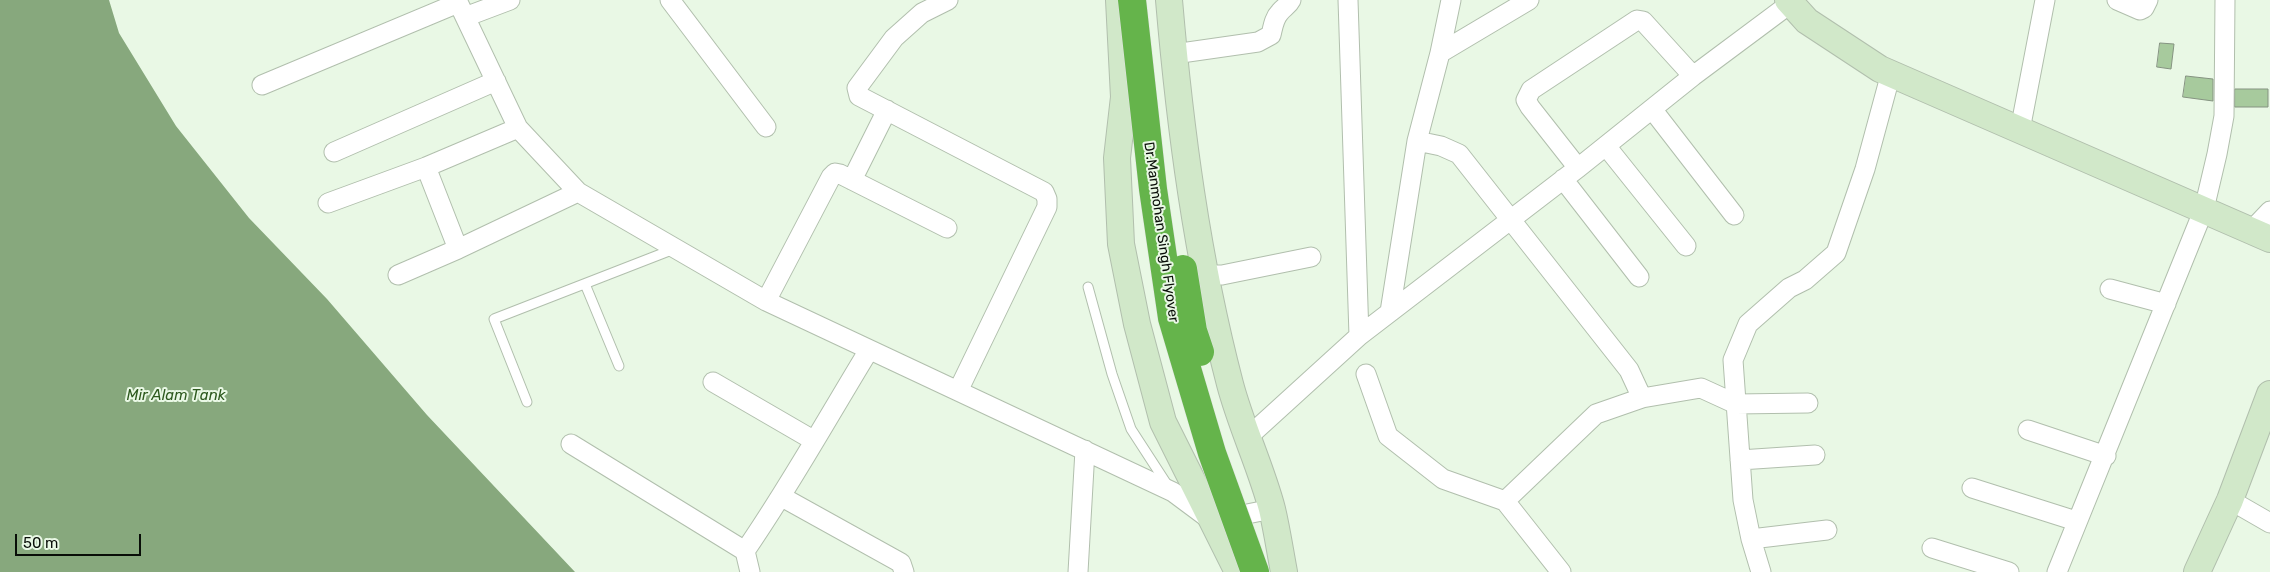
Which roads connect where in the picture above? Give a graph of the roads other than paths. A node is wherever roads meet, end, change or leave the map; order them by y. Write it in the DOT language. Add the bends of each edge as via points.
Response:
graph roads {
  1 [pos="510,0"];
  2 [pos="670,0"];
  3 [pos="948,0"];
  4 [pos="1119,0"];
  5 [pos="1132,0"];
  6 [pos="1149,0"];
  7 [pos="1169,0"];
  8 [pos="1291,0"];
  9 [pos="1348,0"];
  10 [pos="1451,0"];
  11 [pos="1530,0"];
  12 [pos="2045,0"];
  13 [pos="2116,0"];
  14 [pos="2148,0"];
  15 [pos="2225,0"];
  16 [pos="1789,2"];
  17 [pos="460,6"];
  18 [pos="1440,53"];
  19 [pos="1174,54"];
  20 [pos="1890,73"];
  21 [pos="1693,76"];
  22 [pos="496,81"];
  23 [pos="262,85"];
  24 [pos="1652,109"];
  25 [pos="887,110"];
  26 [pos="766,127"];
  27 [pos="518,128"];
  28 [pos="2020,130"];
  29 [pos="1417,141"];
  30 [pos="1606,146"];
  31 [pos="334,152"];
  32 [pos="426,167"];
  33 [pos="1570,173"];
  34 [pos="852,180"];
  35 [pos="578,192"];
  36 [pos="328,203"];
  37 [pos="2204,209"];
  38 [pos="2270,211"];
  39 [pos="1734,216"];
  40 [pos="1511,220"];
  41 [pos="947,228"];
  42 [pos="2260,235"];
  43 [pos="1686,246"];
  44 [pos="458,249"];
  45 [pos="674,249"];
  46 [pos="1311,257"];
  47 [pos="398,274"];
  48 [pos="1205,275"];
  49 [pos="1639,277"];
  50 [pos="585,284"];
  51 [pos="1088,287"];
  52 [pos="2110,289"];
  53 [pos="766,301"];
  54 [pos="2166,304"];
  55 [pos="1390,312"];
  56 [pos="1359,336"];
  57 [pos="869,350"];
  58 [pos="619,366"];
  59 [pos="1366,374"];
  60 [pos="713,382"];
  61 [pos="958,391"];
  62 [pos="2270,394"];
  63 [pos="1642,398"];
  64 [pos="527,402"];
  65 [pos="1808,403"];
  66 [pos="1736,404"];
  67 [pos="2028,430"];
  68 [pos="1248,437"];
  69 [pos="813,440"];
  70 [pos="571,444"];
  71 [pos="1086,450"];
  72 [pos="1815,456"];
  73 [pos="2106,456"];
  74 [pos="1740,460"];
  75 [pos="1972,488"];
  76 [pos="1173,492"];
  77 [pos="782,497"];
  78 [pos="2230,500"];
  79 [pos="1505,501"];
  80 [pos="1272,509"];
  81 [pos="1212,521"];
  82 [pos="2076,521"];
  83 [pos="2270,522"];
  84 [pos="1827,530"];
  85 [pos="1751,539"];
  86 [pos="1932,548"];
  87 [pos="745,551"];
  88 [pos="2063,570"];
  89 [pos="750,572"];
  90 [pos="904,572"];
  91 [pos="1078,572"];
  92 [pos="1238,572"];
  93 [pos="1255,572"];
  94 [pos="1270,572"];
  95 [pos="1284,572"];
  96 [pos="1561,572"];
  97 [pos="1760,572"];
  98 [pos="2008,572"];
  99 [pos="2197,572"];
  1 -- 17 [label="street"];
  2 -- 26 [label="street"];
  3 -- 25 [label="street" via="922,13 894,38 857,88 858,96"];
  4 -- 81 [label="street" via="1124,97 1117,158 1120,244 1163,422"];
  5 -- 93 [label="highway, Dr.Manmohan Singh Flyover, bridge" via="1172,318 1212,454"];
  6 -- 94 [label="highway, Dr.Manmohan Singh Flyover, bridge" via="1159,120 1193,331"];
  7 -- 19 [label="street"];
  8 -- 19 [label="street" via="1274,20 1271,35 1258,42"];
  9 -- 56 [label="street"];
  10 -- 18 [label="street"];
  11 -- 18 [label="street"];
  12 -- 28 [label="street"];
  13 -- 14 [label="street" via="2140,10"];
  15 -- 37 [label="street" via="2224,116"];
  16 -- 20 [label="street" via="1807,21"];
  16 -- 21 [label="street"];
  17 -- 22 [label="street"];
  17 -- 23 [label="street"];
  18 -- 29 [label="street"];
  19 -- 48 [label="street" via="1190,190"];
  20 -- 28 [label="street"];
  20 -- 66 [label="street" via="1865,169 1836,253 1748,324 1733,360"];
  21 -- 24 [label="street"];
  21 -- 33 [label="street" via="1643,22 1637,20 1531,90 1526,100"];
  22 -- 27 [label="street"];
  22 -- 31 [label="street"];
  24 -- 30 [label="street"];
  24 -- 39 [label="street"];
  25 -- 34 [label="street"];
  25 -- 61 [label="street" via="1044,192 1047,199 1047,207"];
  27 -- 32 [label="street"];
  27 -- 35 [label="street"];
  28 -- 37 [label="street"];
  29 -- 40 [label="street" via="1442,146 1459,154"];
  29 -- 55 [label="street"];
  30 -- 33 [label="street"];
  30 -- 43 [label="street"];
  32 -- 36 [label="street"];
  32 -- 44 [label="street"];
  33 -- 40 [label="street"];
  33 -- 49 [label="street"];
  34 -- 41 [label="street"];
  34 -- 53 [label="street" via="835,173 831,176"];
  35 -- 44 [label="street"];
  35 -- 45 [label="street"];
  37 -- 42 [label="street"];
  37 -- 54 [label="street"];
  38 -- 42 [label="street"];
  40 -- 55 [label="street"];
  40 -- 63 [label="street" via="1629,370"];
  44 -- 47 [label="street"];
  45 -- 50 [label="lane"];
  45 -- 53 [label="street"];
  46 -- 48 [label="street" via="1222,275"];
  48 -- 68 [label="street" via="1230,385"];
  50 -- 58 [label="lane"];
  50 -- 64 [label="lane" via="494,319"];
  51 -- 76 [label="lane" via="1103,346 1131,428"];
  52 -- 54 [label="street"];
  53 -- 57 [label="street"];
  54 -- 73 [label="street"];
  55 -- 56 [label="street"];
  56 -- 68 [label="street"];
  57 -- 61 [label="street"];
  57 -- 69 [label="street"];
  59 -- 79 [label="street" via="1388,436 1443,480"];
  60 -- 69 [label="street"];
  61 -- 71 [label="street"];
  62 -- 78 [label="street"];
  63 -- 66 [label="street" via="1701,388"];
  63 -- 79 [label="street" via="1596,414"];
  65 -- 66 [label="street"];
  66 -- 74 [label="street"];
  67 -- 73 [label="street"];
  68 -- 80 [label="street"];
  69 -- 77 [label="street"];
  70 -- 87 [label="street"];
  71 -- 76 [label="street"];
  71 -- 91 [label="street"];
  72 -- 74 [label="street"];
  73 -- 82 [label="street"];
  74 -- 85 [label="street" via="1743,500"];
  75 -- 82 [label="street"];
  76 -- 81 [label="street"];
  77 -- 87 [label="street"];
  77 -- 90 [label="street" via="901,563"];
  78 -- 83 [label="street"];
  78 -- 99 [label="street"];
  79 -- 96 [label="street"];
  80 -- 81 [label="street"];
  80 -- 95 [label="street"];
  81 -- 92 [label="street"];
  82 -- 88 [label="street"];
  84 -- 85 [label="street"];
  85 -- 97 [label="street"];
  86 -- 98 [label="street"];
  87 -- 89 [label="street"];
}
